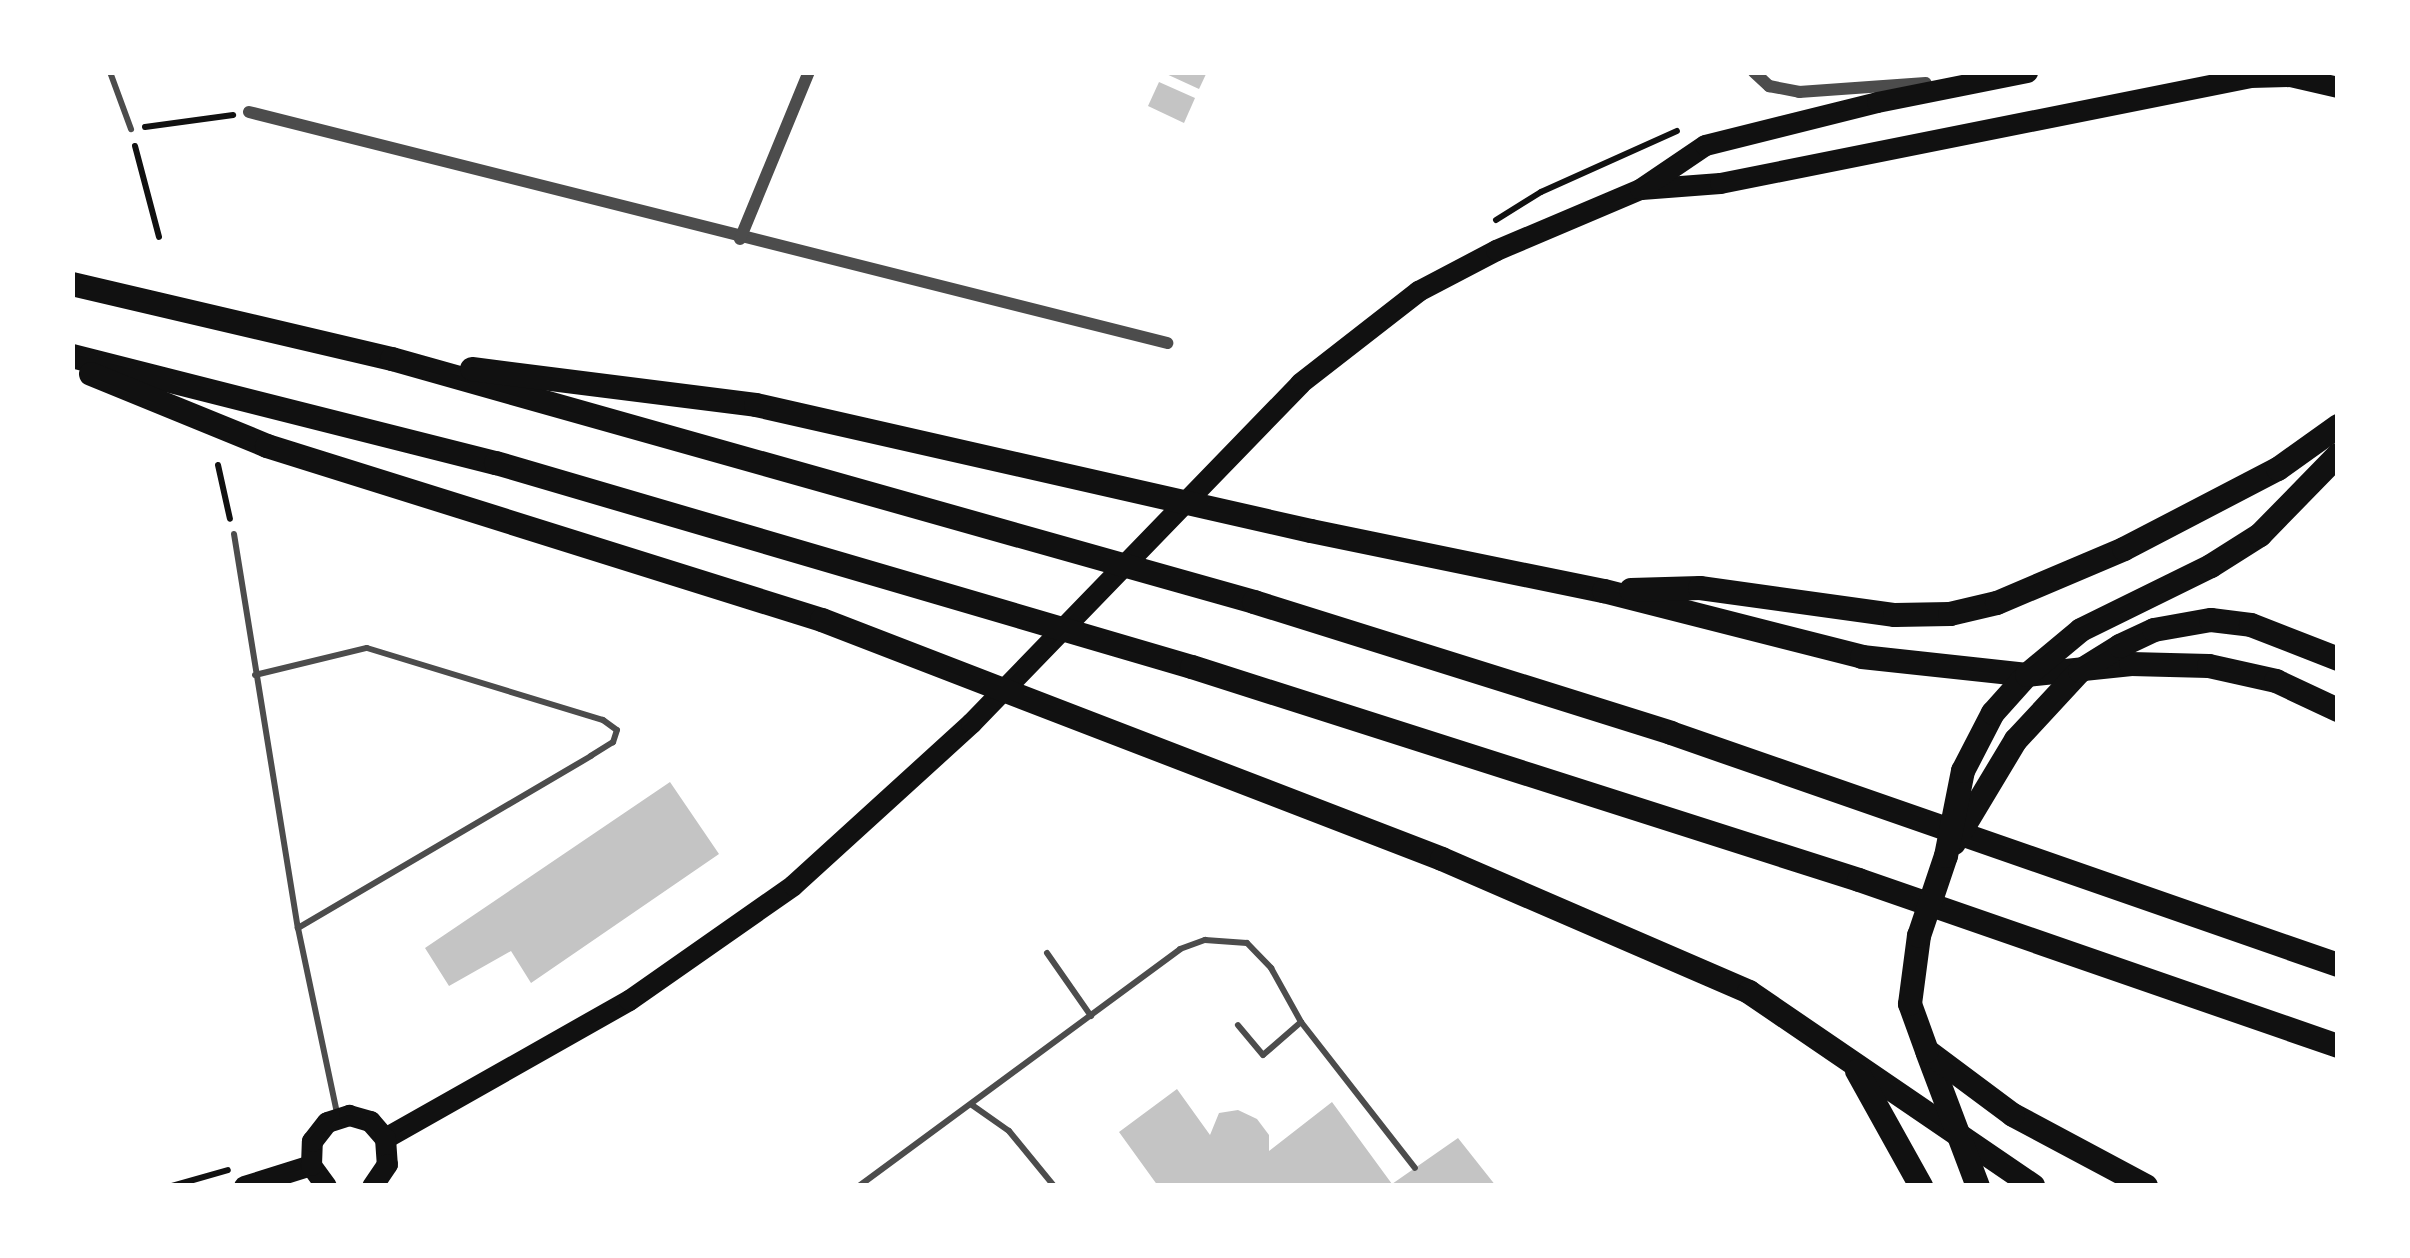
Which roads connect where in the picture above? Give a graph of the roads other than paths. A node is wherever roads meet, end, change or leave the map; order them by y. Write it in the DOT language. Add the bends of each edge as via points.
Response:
graph roads {
  1 [pos="110,72"];
  2 [pos="809,72"];
  3 [pos="1754,72"];
  4 [pos="2018,74"];
  5 [pos="2338,88"];
  6 [pos="249,112"];
  7 [pos="131,129"];
  8 [pos="1640,189"];
  9 [pos="740,239"];
  10 [pos="72,284"];
  11 [pos="1167,344"];
  12 [pos="72,356"];
  13 [pos="392,359"];
  14 [pos="72,367"];
  15 [pos="2338,426"];
  16 [pos="2338,455"];
  17 [pos="234,534"];
  18 [pos="1604,591"];
  19 [pos="2338,659"];
  20 [pos="2080,671"];
  21 [pos="255,675"];
  22 [pos="2027,675"];
  23 [pos="2338,710"];
  24 [pos="1946,856"];
  25 [pos="298,928"];
  26 [pos="1047,953"];
  27 [pos="2338,965"];
  28 [pos="1091,1016"];
  29 [pos="1301,1022"];
  30 [pos="1238,1025"];
  31 [pos="2338,1046"];
  32 [pos="1927,1051"];
  33 [pos="1849,1058"];
  34 [pos="972,1105"];
  35 [pos="338,1117"];
  36 [pos="385,1138"];
  37 [pos="1956,1138"];
  38 [pos="311,1165"];
  39 [pos="1415,1168"];
  40 [pos="244,1186"];
  41 [pos="326,1186"];
  42 [pos="372,1186"];
  43 [pos="859,1186"];
  44 [pos="1054,1186"];
  45 [pos="1921,1186"];
  46 [pos="1978,1186"];
  47 [pos="2032,1186"];
  48 [pos="2146,1186"];
  1 -- 7 [label="lane"];
  2 -- 9 [label="street"];
  3 -- 4 [label="street" via="1780,89 1821,93"];
  4 -- 8 [label="main road" via="1705,145"];
  5 -- 8 [label="main road" via="2250,77 1720,183"];
  6 -- 9 [label="street"];
  8 -- 36 [label="main road" via="1456,270 1342,345 1258,422 971,723 793,885 629,1000"];
  9 -- 11 [label="street"];
  10 -- 13 [label="highway"];
  12 -- 31 [label="highway" via="496,463 1192,667 1859,880"];
  13 -- 18 [label="highway" via="756,405"];
  13 -- 27 [label="highway" via="1253,602 1883,805"];
  14 -- 33 [label="highway" via="267,446 679,572 1151,743 1680,960 1749,992"];
  15 -- 18 [label="highway" via="2278,469 2124,549 1997,603 1950,614 1859,612 1700,588"];
  16 -- 22 [label="highway" via="2260,535 2081,630"];
  17 -- 21 [label="lane"];
  18 -- 22 [label="highway" via="1862,657"];
  19 -- 20 [label="highway" via="2251,625 2210,620 2154,630"];
  20 -- 22 [label="highway"];
  20 -- 23 [label="highway" via="2209,666 2276,681"];
  20 -- 24 [label="highway" via="2017,740"];
  21 -- 25 [label="lane"];
  21 -- 25 [label="lane" via="367,648 617,730 592,756"];
  22 -- 24 [label="highway" via="1976,739"];
  24 -- 32 [label="highway" via="1910,974 1912,1018"];
  25 -- 35 [label="lane"];
  26 -- 28 [label="lane"];
  28 -- 29 [label="lane" via="1180,949 1205,940 1247,944"];
  28 -- 34 [label="lane"];
  29 -- 30 [label="lane" via="1263,1055"];
  29 -- 39 [label="lane"];
  32 -- 37 [label="highway"];
  32 -- 48 [label="highway" via="2013,1115"];
  33 -- 37 [label="highway"];
  33 -- 45 [label="highway"];
  34 -- 43 [label="lane"];
  34 -- 44 [label="lane" via="1009,1131"];
  35 -- 36 [label="main road" via="360,1117"];
  35 -- 38 [label="main road" via="312,1141"];
  36 -- 42 [label="main road" via="387,1164"];
  37 -- 46 [label="highway"];
  37 -- 47 [label="highway"];
  38 -- 40 [label="main road"];
  38 -- 41 [label="main road"];
}
